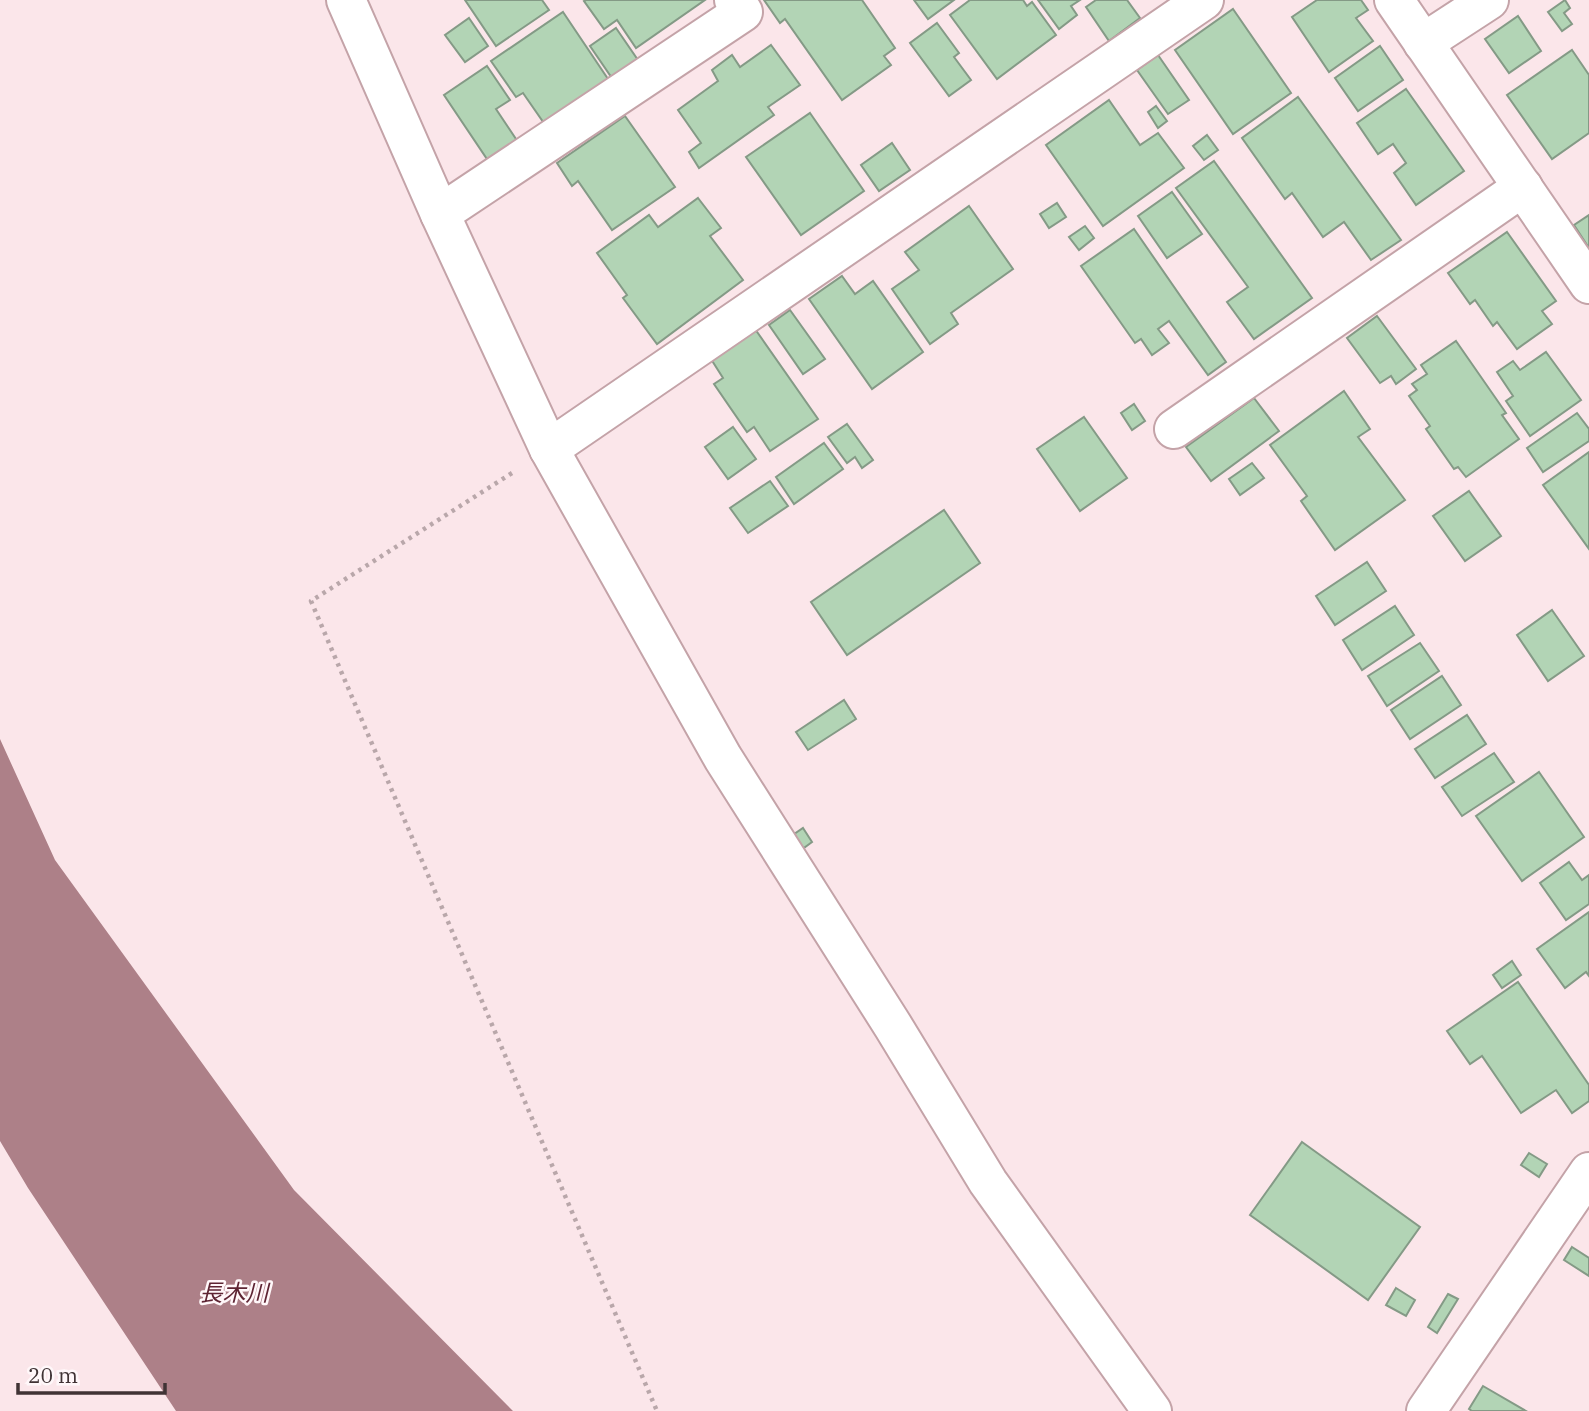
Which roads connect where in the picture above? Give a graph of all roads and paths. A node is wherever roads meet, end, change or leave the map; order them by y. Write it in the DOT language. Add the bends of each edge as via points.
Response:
graph roads {
  1 [pos="734,0"];
  2 [pos="1204,0"];
  3 [pos="1394,0"];
  4 [pos="1489,0"];
  5 [pos="358,5"];
  6 [pos="1423,43"];
  7 [pos="1523,187"];
  8 [pos="440,214"];
  9 [pos="1589,284"];
  10 [pos="1174,429"];
  11 [pos="549,449"];
  12 [pos="1589,1172"];
  13 [pos="657,1411"];
  14 [pos="1152,1411"];
  15 [pos="1426,1411"];
  1 -- 8 [label="street" via="743,12"];
  2 -- 11 [label="street"];
  3 -- 6 [label="street"];
  4 -- 6 [label="street"];
  5 -- 8 [label="street"];
  6 -- 7 [label="street"];
  7 -- 9 [label="street"];
  7 -- 10 [label="street"];
  8 -- 11 [label="street"];
  11 -- 13 [label="path" via="311,601"];
  11 -- 14 [label="street" via="723,758 988,1182"];
  12 -- 15 [label="street"];
}
